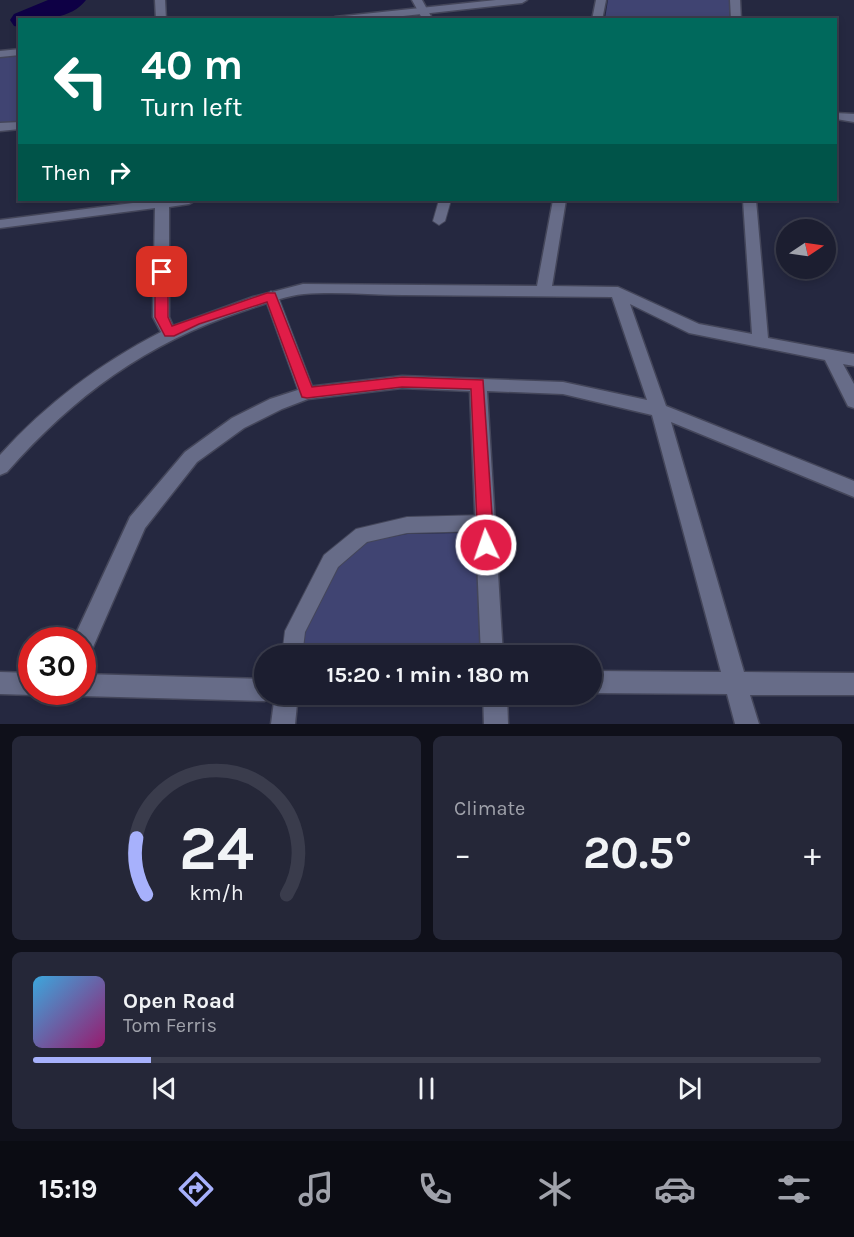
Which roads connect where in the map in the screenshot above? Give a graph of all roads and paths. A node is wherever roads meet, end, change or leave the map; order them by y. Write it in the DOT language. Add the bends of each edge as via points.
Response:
graph roads {
  1 [pos="160,0"];
  2 [pos="417,0"];
  3 [pos="522,0"];
  4 [pos="601,0"];
  5 [pos="735,0"];
  6 [pos="425,15"];
  7 [pos="161,18"];
  8 [pos="371,18"];
  9 [pos="597,18"];
  10 [pos="736,18"];
  11 [pos="18,52"];
  12 [pos="0,54"];
  13 [pos="837,116"];
  14 [pos="854,118"];
  15 [pos="18,125"];
  16 [pos="0,127"];
  17 [pos="162,201"];
  18 [pos="445,201"];
  19 [pos="560,201"];
  20 [pos="750,201"];
  21 [pos="439,221"];
  22 [pos="0,224"];
  23 [pos="544,291"];
  24 [pos="618,292"];
  25 [pos="271,296"];
  26 [pos="169,333"];
  27 [pos="760,341"];
  28 [pos="831,356"];
  29 [pos="854,360"];
  30 [pos="478,384"];
  31 [pos="307,393"];
  32 [pos="854,401"];
  33 [pos="658,410"];
  34 [pos="0,467"];
  35 [pos="854,489"];
  36 [pos="485,523"];
  37 [pos="90,627"];
  38 [pos="293,645"];
  39 [pos="491,645"];
  40 [pos="602,682"];
  41 [pos="737,683"];
  42 [pos="0,684"];
  43 [pos="18,684"];
  44 [pos="854,684"];
  45 [pos="96,685"];
  46 [pos="254,690"];
  47 [pos="286,705"];
  48 [pos="495,705"];
  49 [pos="283,724"];
  50 [pos="496,724"];
  51 [pos="747,724"];
  1 -- 7 [label="street"];
  2 -- 6 [label="street"];
  3 -- 6 [label="street"];
  4 -- 9 [label="street"];
  5 -- 10 [label="street"];
  6 -- 8 [label="street"];
  11 -- 12 [label="street"];
  13 -- 14 [label="street"];
  15 -- 16 [label="street"];
  17 -- 22 [label="street"];
  17 -- 26 [label="street" via="161,317"];
  18 -- 21 [label="lane"];
  19 -- 23 [label="street"];
  20 -- 27 [label="street"];
  23 -- 24 [label="street"];
  23 -- 25 [label="street" via="303,289"];
  24 -- 27 [label="street" via="695,329"];
  24 -- 33 [label="street"];
  25 -- 26 [label="street"];
  25 -- 31 [label="lane"];
  26 -- 34 [label="street" via="75,391 40,422"];
  27 -- 28 [label="street"];
  28 -- 29 [label="street"];
  28 -- 32 [label="street"];
  30 -- 31 [label="street" via="402,382"];
  30 -- 33 [label="street" via="563,388"];
  30 -- 36 [label="street"];
  31 -- 37 [label="street" via="238,423 191,457 137,523"];
  33 -- 35 [label="street"];
  33 -- 41 [label="street"];
  36 -- 38 [label="lane" via="407,525 362,535 331,561 295,631"];
  36 -- 39 [label="street"];
  40 -- 41 [label="street"];
  41 -- 44 [label="street"];
  41 -- 51 [label="street"];
  42 -- 43 [label="street"];
  45 -- 46 [label="street"];
  47 -- 49 [label="street"];
  48 -- 50 [label="street"];
}
